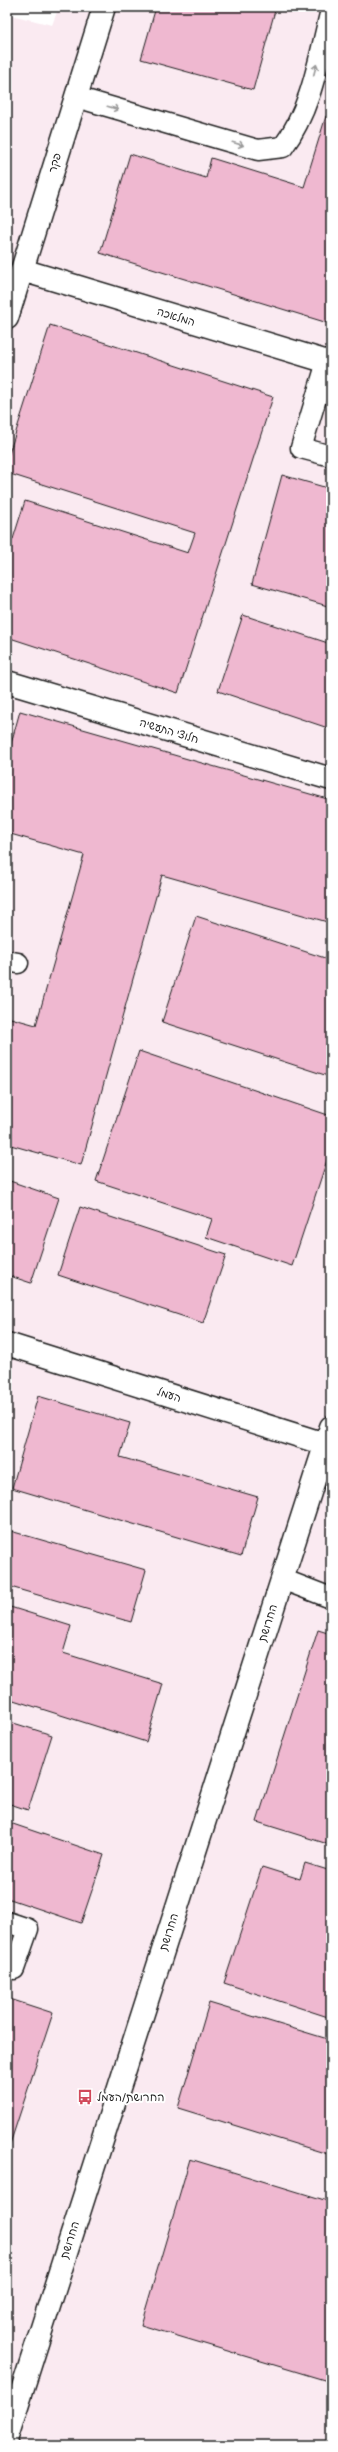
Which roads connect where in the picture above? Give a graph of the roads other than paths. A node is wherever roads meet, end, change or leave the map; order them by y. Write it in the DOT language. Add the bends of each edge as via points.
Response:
graph roads {
  1 [pos="104,7"];
  2 [pos="331,10"];
  3 [pos="76,97"];
  4 [pos="22,270"];
  5 [pos="7,318"];
  6 [pos="329,363"];
  7 [pos="331,456"];
  8 [pos="7,682"];
  9 [pos="331,779"];
  10 [pos="7,1344"];
  11 [pos="329,1439"];
  12 [pos="282,1579"];
  13 [pos="331,1598"];
  14 [pos="7,1922"];
  15 [pos="14,1969"];
  16 [pos="7,2437"];
  1 -- 3 [label="street, פקר"];
  3 -- 2 [label="lane, one-way" via="258,150 282,147 296,130 304,113"];
  3 -- 4 [label="street, פקר"];
  4 -- 5 [label="street, פקר"];
  4 -- 6 [label="street, המלאכה"];
  6 -- 7 [label="lane" via="301,448"];
  8 -- 9 [label="street, חלוצי התעשיה"];
  10 -- 11 [label="street, העמל"];
  11 -- 12 [label="street, החרושת"];
  12 -- 13 [label="lane"];
  12 -- 16 [label="street, החרושת"];
  14 -- 15 [label="lane" via="28,1929"];
}
